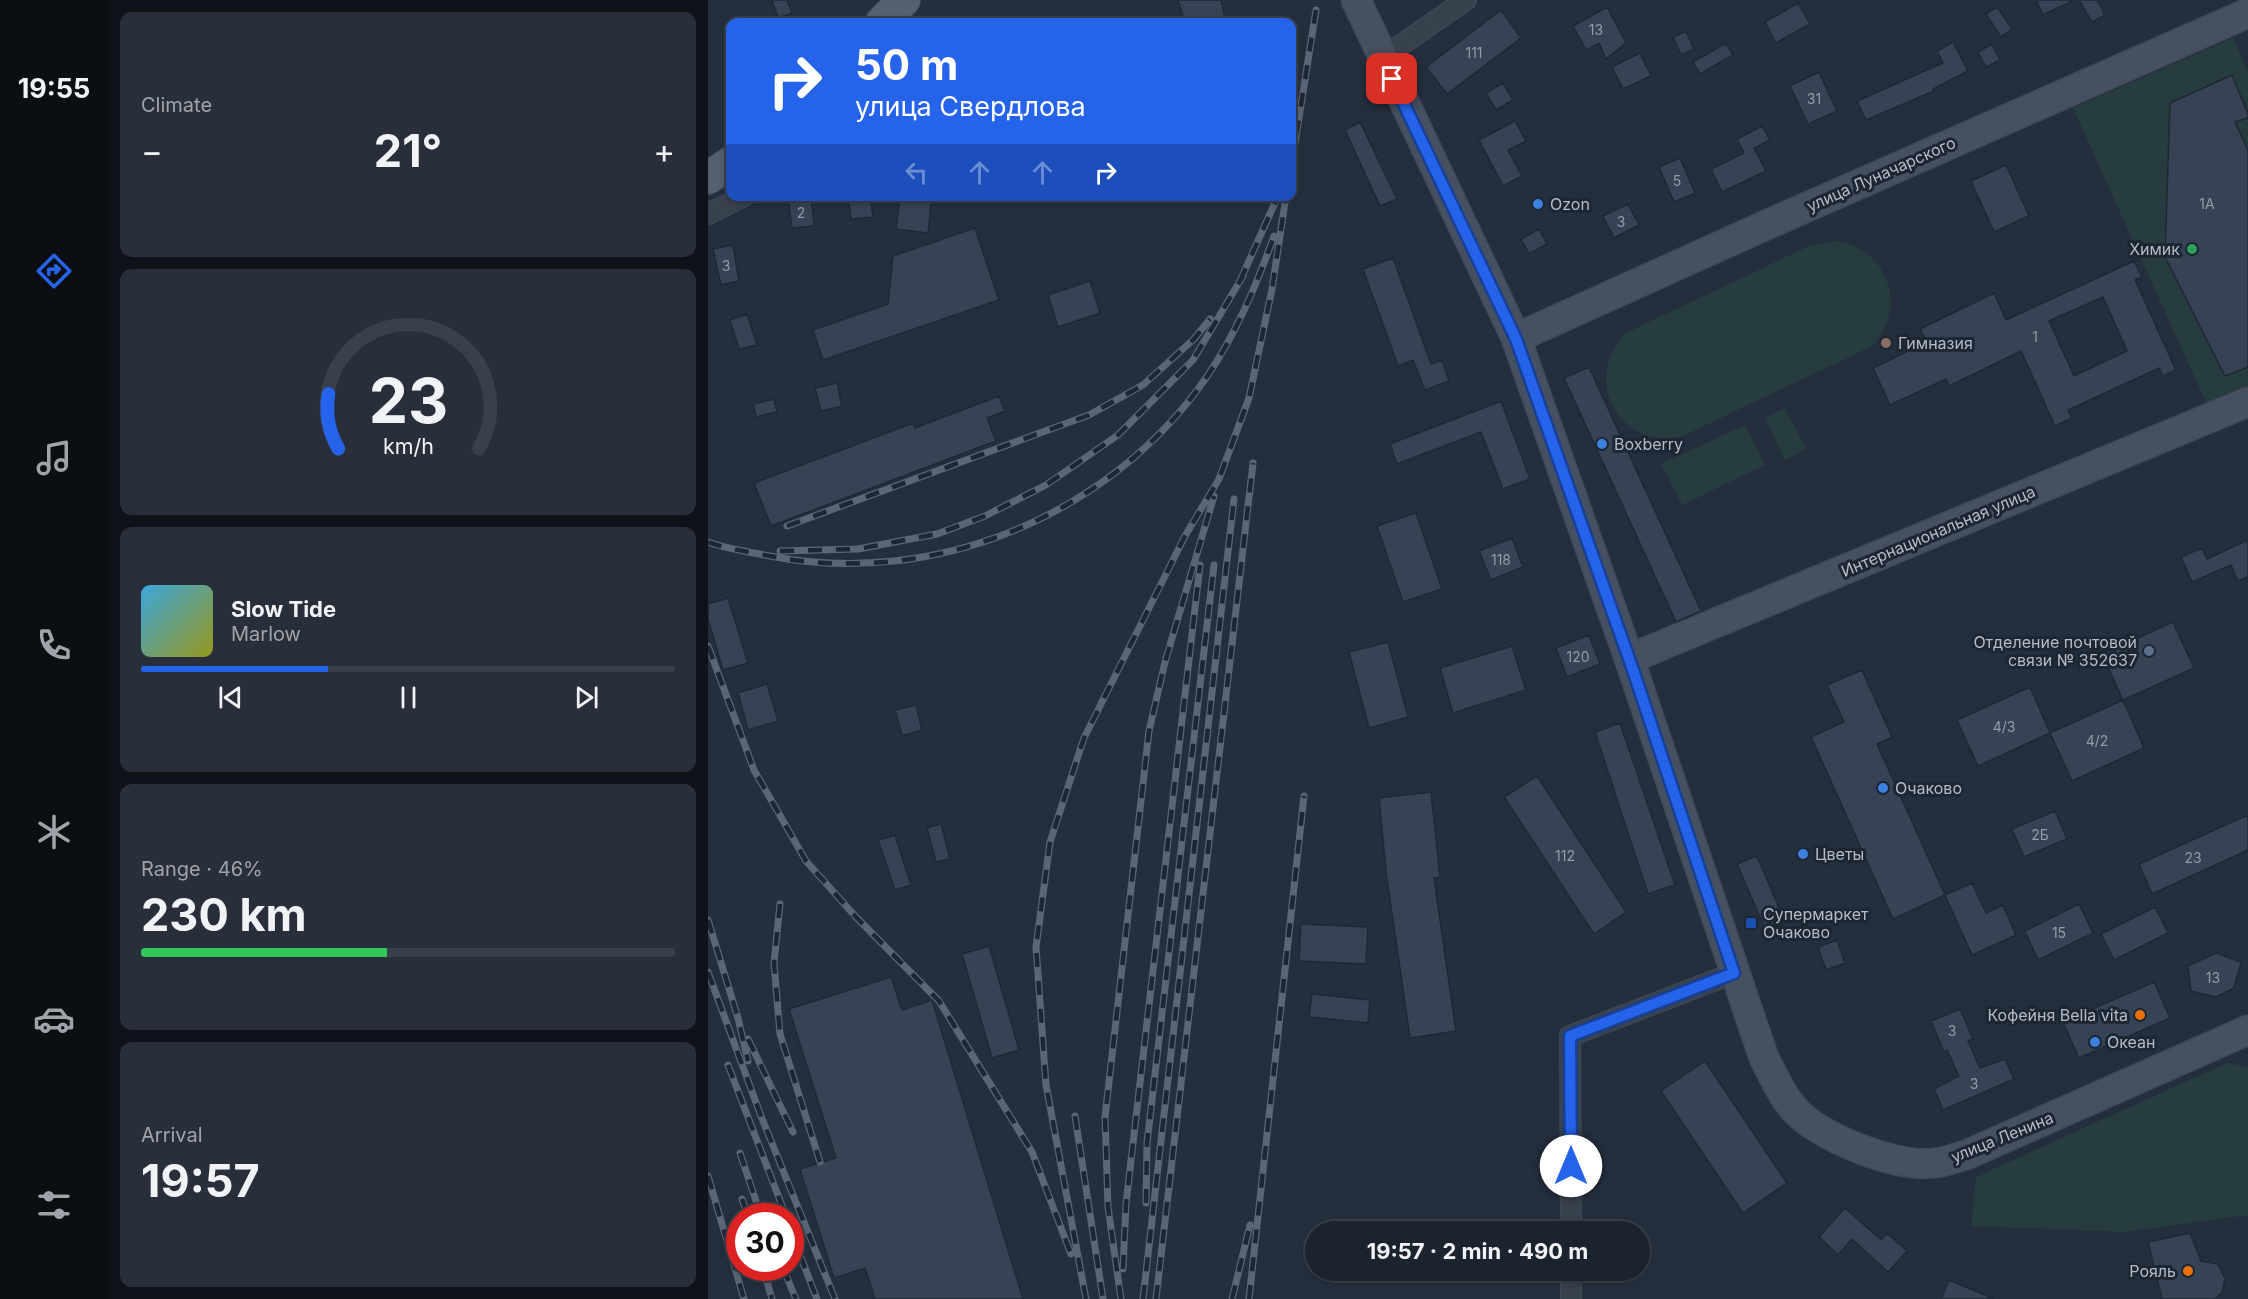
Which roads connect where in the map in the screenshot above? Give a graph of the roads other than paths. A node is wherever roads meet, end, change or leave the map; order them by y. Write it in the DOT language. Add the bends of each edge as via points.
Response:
graph roads {
  1 [pos="904,0"];
  2 [pos="1340,0"];
  3 [pos="1356,0"];
  4 [pos="1466,0"];
  5 [pos="2248,13"];
  6 [pos="886,18"];
  7 [pos="1381,56"];
  8 [pos="726,166"];
  9 [pos="708,178"];
  10 [pos="734,201"];
  11 [pos="708,214"];
  12 [pos="1516,339"];
  13 [pos="2248,402"];
  14 [pos="2248,416"];
  15 [pos="1631,664"];
  16 [pos="1734,973"];
  17 [pos="2248,1030"];
  18 [pos="2209,1047"];
  19 [pos="2248,1047"];
  20 [pos="1571,1221"];
  21 [pos="1571,1281"];
  22 [pos="1571,1299"];
  1 -- 6 [label="main road"];
  2 -- 7 [label="street"];
  3 -- 7 [label="street"];
  4 -- 7 [label="street"];
  5 -- 12 [label="street, улица Луначарского"];
  7 -- 12 [label="street, улица Ленина"];
  8 -- 9 [label="main road"];
  10 -- 11 [label="street"];
  12 -- 15 [label="street, улица Ленина"];
  13 -- 15 [label="street, Интернациональная улица"];
  14 -- 15 [label="street, Интернациональная улица"];
  15 -- 16 [label="street, улица Ленина"];
  16 -- 18 [label="street, улица Ленина" via="1764,1058 1784,1097 1801,1116 1822,1130 1875,1154 1902,1161 1933,1164 1966,1155"];
  16 -- 20 [label="street" via="1570,1036"];
  17 -- 18 [label="street, улица Ленина"];
  18 -- 19 [label="street"];
  21 -- 22 [label="street"];
}
